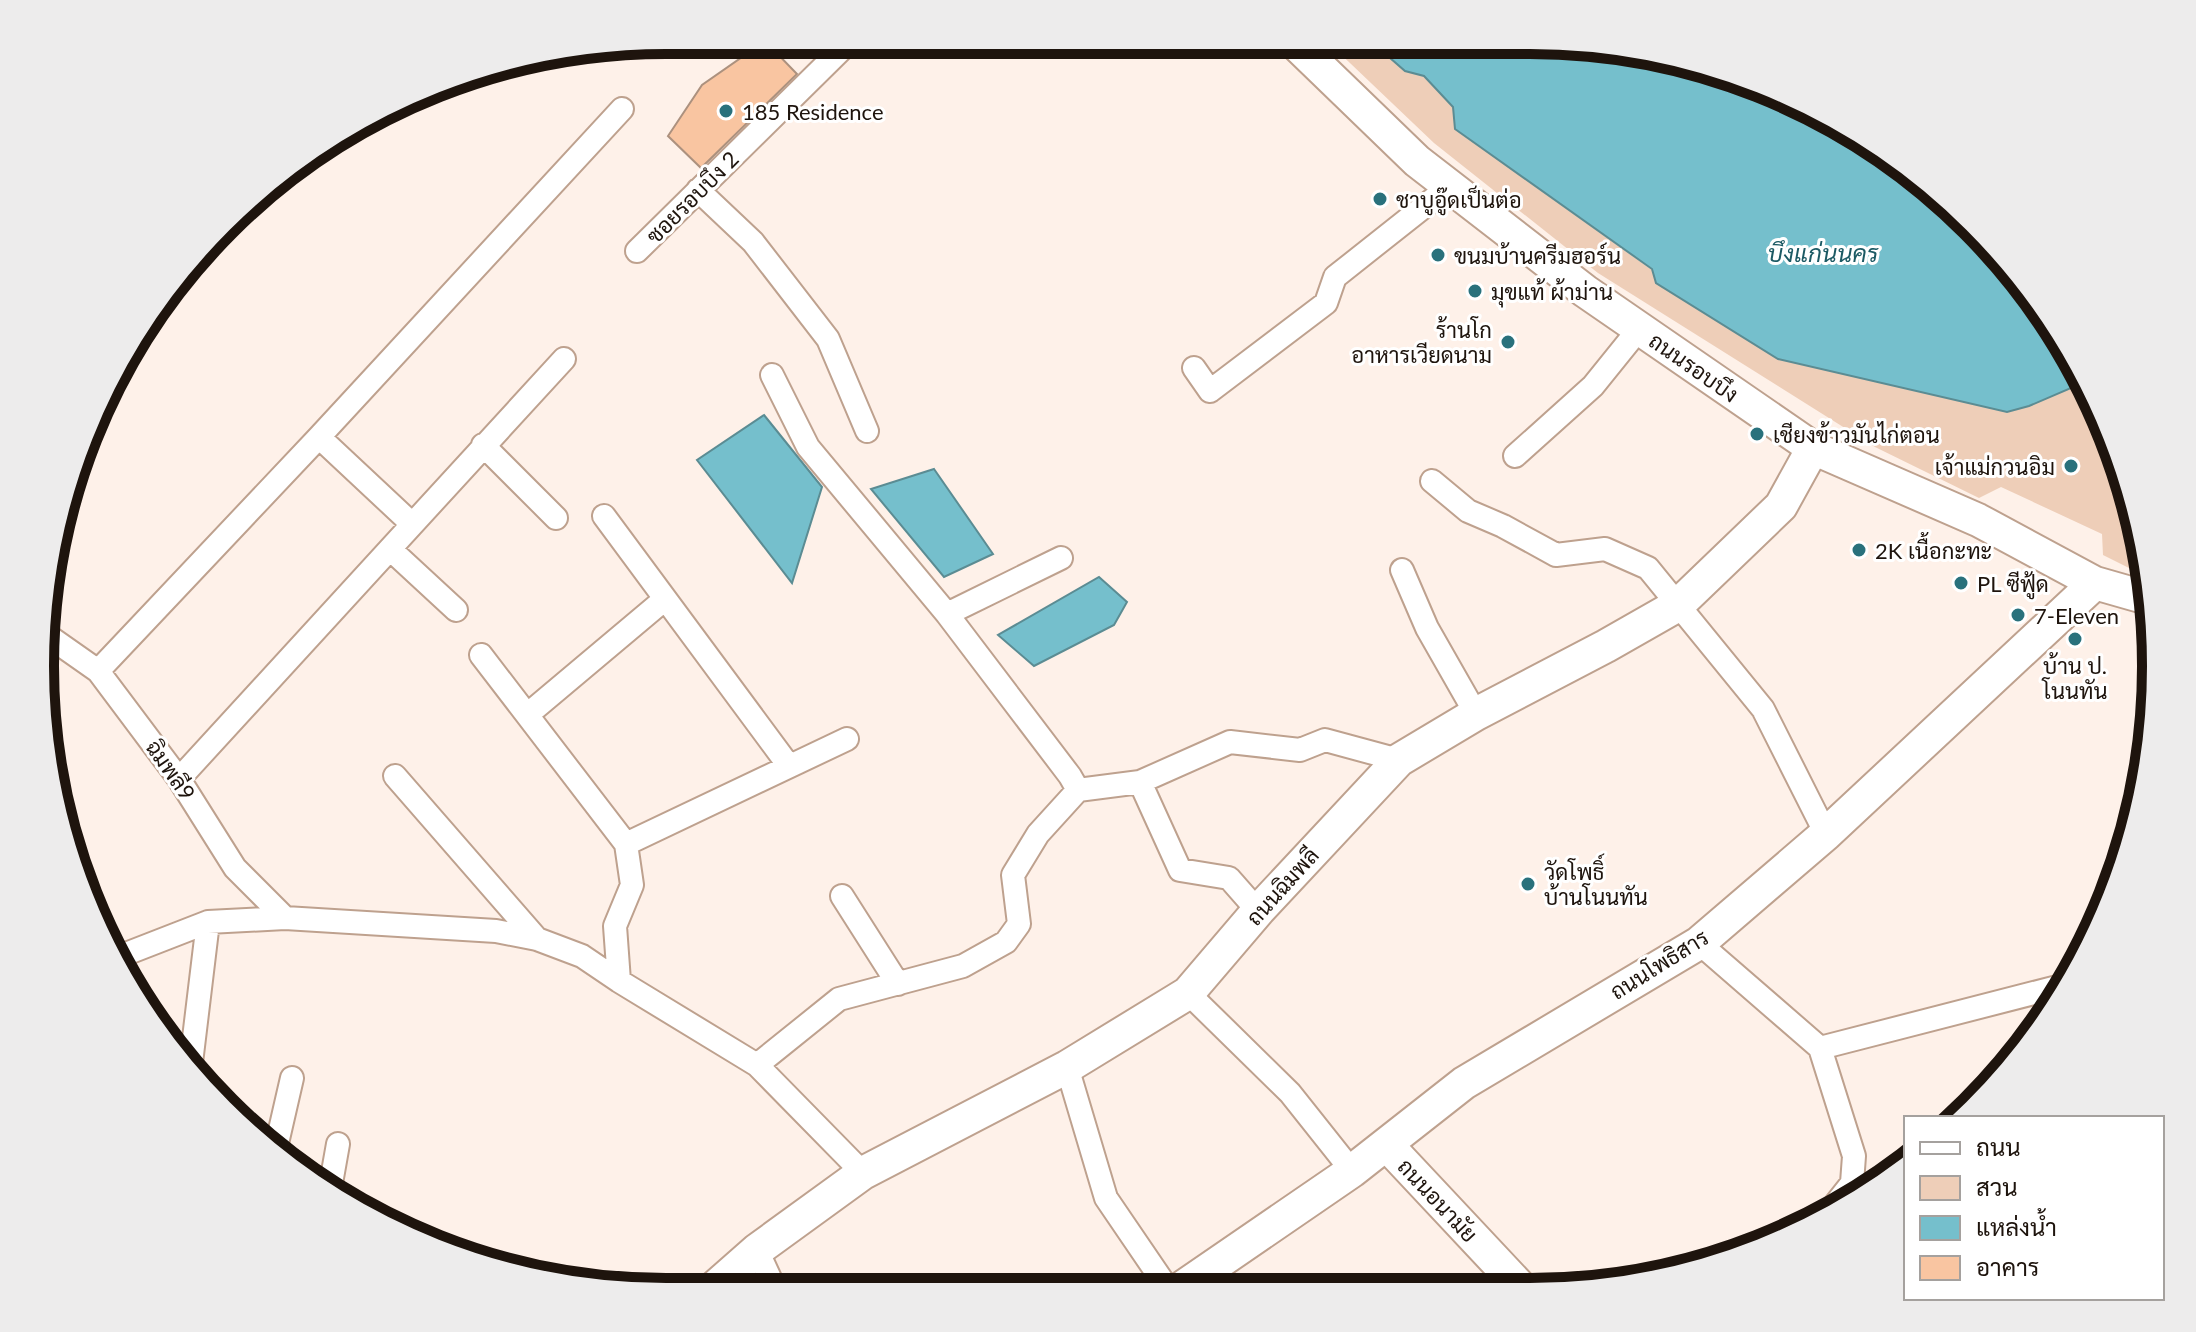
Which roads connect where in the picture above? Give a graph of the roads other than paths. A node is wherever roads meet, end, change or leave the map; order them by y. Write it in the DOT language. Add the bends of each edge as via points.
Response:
graph roads {
  1 [pos="837,54"];
  2 [pos="1306,54"];
  3 [pos="622,109"];
  4 [pos="1450,186"];
  5 [pos="698,190"];
  6 [pos="637,251"];
  7 [pos="1639,329"];
  8 [pos="564,359"];
  9 [pos="1194,368"];
  10 [pos="772,375"];
  11 [pos="867,431"];
  12 [pos="319,437"];
  13 [pos="483,445"];
  14 [pos="1813,448"];
  15 [pos="1515,456"];
  16 [pos="1432,481"];
  17 [pos="604,516"];
  18 [pos="556,518"];
  19 [pos="412,524"];
  20 [pos="390,549"];
  21 [pos="1061,558"];
  22 [pos="1402,570"];
  23 [pos="2095,583"];
  24 [pos="2138,595"];
  25 [pos="665,599"];
  26 [pos="1678,605"];
  27 [pos="456,610"];
  28 [pos="947,614"];
  29 [pos="55,641"];
  30 [pos="481,655"];
  31 [pos="98,671"];
  32 [pos="1476,714"];
  33 [pos="527,715"];
  34 [pos="847,739"];
  35 [pos="1399,760"];
  36 [pos="789,766"];
  37 [pos="395,776"];
  38 [pos="179,779"];
  39 [pos="1140,782"];
  40 [pos="1078,790"];
  41 [pos="1826,834"];
  42 [pos="626,844"];
  43 [pos="842,896"];
  44 [pos="1258,911"];
  45 [pos="285,918"];
  46 [pos="208,922"];
  47 [pos="537,939"];
  48 [pos="1699,943"];
  49 [pos="126,954"];
  50 [pos="619,981"];
  51 [pos="898,984"];
  52 [pos="2050,989"];
  53 [pos="1188,993"];
  54 [pos="1820,1048"];
  55 [pos="192,1053"];
  56 [pos="757,1065"];
  57 [pos="1067,1067"];
  58 [pos="292,1078"];
  59 [pos="278,1139"];
  60 [pos="338,1144"];
  61 [pos="1387,1145"];
  62 [pos="1352,1171"];
  63 [pos="863,1173"];
  64 [pos="332,1179"];
  65 [pos="1847,1189"];
  66 [pos="757,1250"];
  67 [pos="725,1278"];
  68 [pos="770,1278"];
  69 [pos="1161,1278"];
  70 [pos="1196,1278"];
  71 [pos="1512,1278"];
  1 -- 5 [label="street, ซอยรอบบึง 2"];
  2 -- 4 [label="street, ถนนรอบบึง"];
  3 -- 12 [label="street"];
  4 -- 7 [label="street, ถนนรอบบึง"];
  4 -- 9 [label="street" via="1335,277 1326,303 1210,391"];
  5 -- 6 [label="street, ซอยรอบบึง 2"];
  5 -- 11 [label="street" via="753,242 828,339"];
  7 -- 14 [label="street, ถนนรอบบึง"];
  7 -- 15 [label="street" via="1593,386"];
  8 -- 13 [label="street"];
  10 -- 28 [label="street" via="808,447"];
  12 -- 19 [label="street"];
  12 -- 31 [label="street"];
  13 -- 18 [label="street"];
  13 -- 19 [label="street"];
  14 -- 23 [label="street, ถนนรอบบึง" via="1978,520"];
  14 -- 26 [label="street, ถนนฉิมพลี" via="1781,506"];
  16 -- 26 [label="street" via="1468,511 1556,555 1605,549 1648,568"];
  17 -- 25 [label="street"];
  19 -- 20 [label="street"];
  20 -- 27 [label="street"];
  20 -- 38 [label="street"];
  21 -- 28 [label="street"];
  22 -- 32 [label="street" via="1427,628"];
  23 -- 24 [label="street, ถนนรอบบึง"];
  23 -- 41 [label="street, ถนนโพธิสาร"];
  25 -- 33 [label="street"];
  25 -- 36 [label="street"];
  26 -- 32 [label="street, ถนนฉิมพลี"];
  26 -- 41 [label="street" via="1763,709"];
  28 -- 40 [label="street"];
  29 -- 31 [label="street, ฉิมพลี9"];
  30 -- 33 [label="street"];
  31 -- 38 [label="street, ฉิมพลี9"];
  32 -- 35 [label="street, ถนนฉิมพลี"];
  33 -- 42 [label="street"];
  34 -- 36 [label="street"];
  35 -- 39 [label="street" via="1325,740 1300,750 1230,742"];
  35 -- 44 [label="street, ถนนฉิมพลี"];
  36 -- 42 [label="street"];
  37 -- 47 [label="street"];
  38 -- 45 [label="street, ฉิมพลี9" via="235,868"];
  39 -- 40 [label="street"];
  39 -- 44 [label="street" via="1180,870 1229,878"];
  40 -- 51 [label="street" via="1038,834 1013,875 1019,924 1006,942 963,966"];
  41 -- 48 [label="street, ถนนโพธิสาร"];
  42 -- 50 [label="street" via="632,885 615,926"];
  43 -- 51 [label="street"];
  44 -- 53 [label="street, ถนนฉิมพลี"];
  45 -- 46 [label="street"];
  45 -- 47 [label="street" via="496,931"];
  46 -- 49 [label="street"];
  46 -- 55 [label="street"];
  47 -- 50 [label="street" via="582,956"];
  48 -- 54 [label="street"];
  48 -- 61 [label="street, ถนนโพธิสาร" via="1464,1083"];
  50 -- 56 [label="street"];
  51 -- 56 [label="street" via="839,999"];
  52 -- 54 [label="street"];
  53 -- 57 [label="street, ถนนฉิมพลี"];
  53 -- 62 [label="street" via="1290,1093"];
  54 -- 65 [label="street" via="1854,1156"];
  56 -- 63 [label="street"];
  57 -- 63 [label="street, ถนนฉิมพลี"];
  57 -- 69 [label="street" via="1106,1198"];
  58 -- 59 [label="street"];
  60 -- 64 [label="street"];
  61 -- 62 [label="street, ถนนโพธิสาร"];
  61 -- 71 [label="street, ถนนอนามัย"];
  62 -- 70 [label="street, ถนนโพธิสาร"];
  63 -- 66 [label="street, ถนนฉิมพลี"];
  66 -- 67 [label="street, ถนนฉิมพลี"];
  66 -- 68 [label="street"];
}
